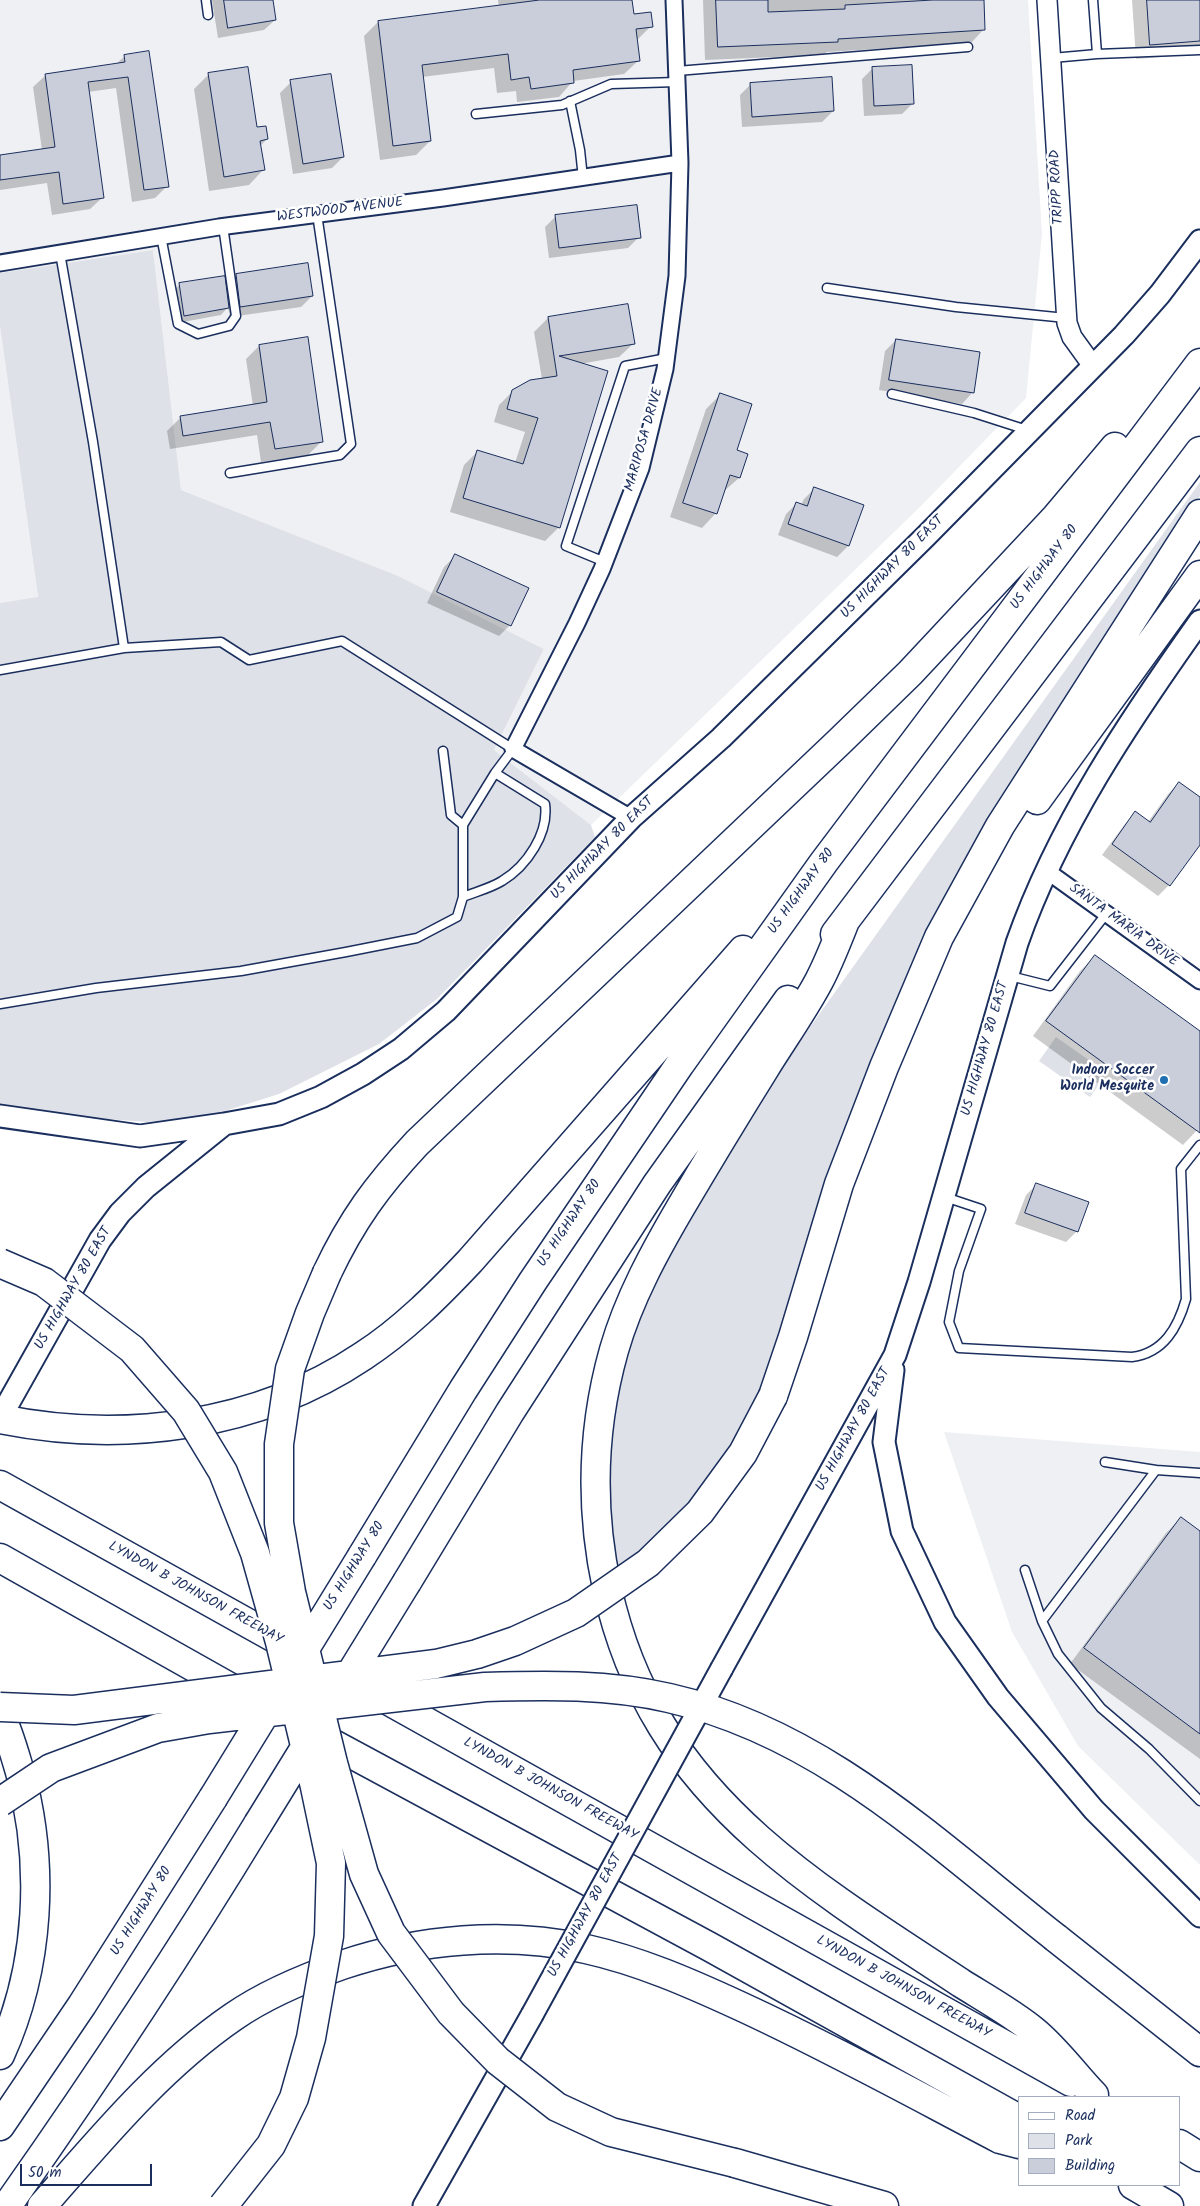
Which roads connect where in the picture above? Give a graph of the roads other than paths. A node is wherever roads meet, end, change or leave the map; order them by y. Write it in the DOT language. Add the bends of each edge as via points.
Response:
graph roads {
  1 [pos="206,0"];
  2 [pos="674,0"];
  3 [pos="1047,0"];
  4 [pos="1093,0"];
  5 [pos="208,15"];
  6 [pos="968,47"];
  7 [pos="1200,50"];
  8 [pos="1097,54"];
  9 [pos="1050,58"];
  10 [pos="677,76"];
  11 [pos="570,101"];
  12 [pos="476,114"];
  13 [pos="680,163"];
  14 [pos="583,178"];
  15 [pos="317,214"];
  16 [pos="223,226"];
  17 [pos="161,236"];
  18 [pos="1200,242"];
  19 [pos="60,253"];
  20 [pos="0,263"];
  21 [pos="827,288"];
  22 [pos="1066,318"];
  23 [pos="667,358"];
  24 [pos="1200,359"];
  25 [pos="1200,363"];
  26 [pos="1093,366"];
  27 [pos="892,394"];
  28 [pos="1028,431"];
  29 [pos="1200,450"];
  30 [pos="230,473"];
  31 [pos="1200,514"];
  32 [pos="605,562"];
  33 [pos="1200,575"];
  34 [pos="1200,621"];
  35 [pos="124,648"];
  36 [pos="0,670"];
  37 [pos="512,749"];
  38 [pos="443,751"];
  39 [pos="495,773"];
  40 [pos="631,818"];
  41 [pos="463,826"];
  42 [pos="824,862"];
  43 [pos="1046,871"];
  44 [pos="463,897"];
  45 [pos="1106,914"];
  46 [pos="845,921"];
  47 [pos="1008,976"];
  48 [pos="1200,981"];
  49 [pos="0,1004"];
  50 [pos="910,1008"];
  51 [pos="0,1116"];
  52 [pos="224,1124"];
  53 [pos="1200,1145"];
  54 [pos="943,1196"];
  55 [pos="0,1263"];
  56 [pos="895,1355"];
  57 [pos="0,1418"];
  58 [pos="1104,1462"];
  59 [pos="1156,1470"];
  60 [pos="1200,1473"];
  61 [pos="0,1485"];
  62 [pos="0,1558"];
  63 [pos="1025,1570"];
  64 [pos="1042,1621"];
  65 [pos="0,1707"];
  66 [pos="0,1714"];
  67 [pos="1200,1801"];
  68 [pos="0,1802"];
  69 [pos="1200,1916"];
  70 [pos="1200,2052"];
  71 [pos="0,2055"];
  72 [pos="1096,2096"];
  73 [pos="1018,2118"];
  74 [pos="0,2126"];
  75 [pos="1018,2144"];
  76 [pos="1180,2145"];
  77 [pos="1200,2157"];
  78 [pos="1135,2186"];
  79 [pos="7,2206"];
  80 [pos="42,2206"];
  81 [pos="224,2206"];
  82 [pos="424,2206"];
  83 [pos="884,2206"];
  84 [pos="1169,2206"];
  1 -- 5 [label="lane"];
  2 -- 10 [label="street, MARIPOSA DRIVE"];
  3 -- 9 [label="street, TRIPP ROAD"];
  4 -- 8 [label="lane"];
  6 -- 10 [label="lane"];
  7 -- 8 [label="lane"];
  8 -- 9 [label="lane"];
  9 -- 22 [label="street, TRIPP ROAD"];
  10 -- 11 [label="lane" via="610,84"];
  10 -- 13 [label="street, MARIPOSA DRIVE"];
  11 -- 12 [label="lane" via="562,105"];
  11 -- 14 [label="lane"];
  13 -- 14 [label="street, WESTWOOD AVENUE"];
  13 -- 23 [label="street, MARIPOSA DRIVE" via="677,276"];
  14 -- 15 [label="street, WESTWOOD AVENUE"];
  15 -- 16 [label="street, WESTWOOD AVENUE"];
  15 -- 30 [label="lane" via="351,444 340,455"];
  16 -- 17 [label="street, WESTWOOD AVENUE"];
  16 -- 17 [label="lane" via="236,316 230,326 198,334 178,324"];
  17 -- 19 [label="street, WESTWOOD AVENUE"];
  18 -- 26 [label="main road, US HIGHWAY 80 EAST" via="1160,294"];
  19 -- 20 [label="street, WESTWOOD AVENUE"];
  19 -- 35 [label="lane"];
  21 -- 22 [label="lane" via="956,307"];
  22 -- 26 [label="street, TRIPP ROAD" via="1072,336"];
  23 -- 32 [label="street, MARIPOSA DRIVE" via="641,468"];
  23 -- 32 [label="lane" via="625,366 566,546"];
  24 -- 83 [label="highway, bridge" via="1159,395 1056,517 910,673 386,1176 344,1236 290,1370 279,1444 279,1523 293,1601 333,1763 364,1874 391,1933 451,2013 506,2067 557,2106 611,2132 735,2163"];
  25 -- 42 [label="highway, US HIGHWAY 80"];
  26 -- 28 [label="main road, US HIGHWAY 80 EAST"];
  27 -- 28 [label="lane"];
  28 -- 40 [label="main road, US HIGHWAY 80 EAST" via="728,732"];
  29 -- 46 [label="highway"];
  31 -- 50 [label="highway" via="980,860 923,970"];
  32 -- 37 [label="street, MARIPOSA DRIVE" via="573,632"];
  33 -- 50 [label="highway" via="1021,824"];
  34 -- 43 [label="main road, US HIGHWAY 80 EAST" via="1157,682 1091,788"];
  35 -- 36 [label="lane"];
  35 -- 37 [label="lane" via="221,642 249,660 342,641"];
  37 -- 39 [label="lane"];
  37 -- 40 [label="street"];
  38 -- 41 [label="lane" via="451,814"];
  39 -- 41 [label="lane"];
  39 -- 44 [label="lane" via="545,804 546,817 533,853 503,881"];
  40 -- 52 [label="main road, US HIGHWAY 80 EAST" via="446,1011 401,1049 322,1097 279,1114"];
  41 -- 44 [label="lane"];
  42 -- 57 [label="highway" via="663,1039 464,1268 405,1325 363,1357 325,1379 275,1401 222,1418 158,1429 115,1432 70,1430"];
  42 -- 74 [label="highway, US HIGHWAY 80, bridge" via="543,1265 213,1798 82,2005"];
  43 -- 45 [label="street, SANTA MARIA DRIVE"];
  43 -- 47 [label="main road, US HIGHWAY 80 EAST" via="1031,905"];
  44 -- 49 [label="lane" via="457,917 417,938 241,971 96,988"];
  45 -- 47 [label="lane" via="1050,986"];
  45 -- 48 [label="street, SANTA MARIA DRIVE"];
  46 -- 72 [label="highway" via="820,981 669,1228 624,1321 608,1375 598,1432 597,1530 604,1570 619,1633 646,1698 690,1768 723,1805 764,1844 816,1884 1034,2031"];
  46 -- 79 [label="highway, bridge" via="657,1184 510,1412 142,2008"];
  47 -- 54 [label="main road, US HIGHWAY 80 EAST"];
  50 -- 65 [label="highway, bridge" via="839,1184 773,1396 743,1453 700,1512 648,1563 576,1613 516,1641 436,1664 74,1710"];
  51 -- 52 [label="main road" via="140,1136"];
  52 -- 57 [label="main road, US HIGHWAY 80 EAST" via="146,1187 120,1213 100,1240"];
  53 -- 54 [label="lane" via="1181,1168 1186,1299 1169,1338 1142,1356 959,1348 949,1322 959,1271 981,1209"];
  54 -- 56 [label="main road, US HIGHWAY 80 EAST"];
  55 -- 81 [label="highway, bridge" via="44,1282 132,1349 186,1411 223,1472 255,1553 315,1787 331,1863 329,1936 311,2038 294,2098 271,2145"];
  56 -- 69 [label="main road" via="884,1442 902,1531 945,1622 998,1697 1094,1810"];
  56 -- 82 [label="main road, US HIGHWAY 80 EAST, bridge"];
  58 -- 59 [label="lane"];
  59 -- 60 [label="lane"];
  59 -- 64 [label="lane"];
  61 -- 72 [label="highway, LYNDON B JOHNSON FREEWAY"];
  62 -- 73 [label="highway"];
  63 -- 64 [label="lane"];
  64 -- 67 [label="lane" via="1058,1654 1100,1708 1148,1749"];
  66 -- 71 [label="highway" via="8,1731 24,1790 35,1848 36,1897 31,1948 20,2002"];
  68 -- 70 [label="highway, bridge" via="51,1768 158,1728 209,1719 485,1687 598,1687 669,1698 747,1722 827,1762 874,1794"];
  75 -- 80 [label="highway" via="1000,2139 780,2024 673,1975 585,1948 493,1940 403,1948 360,1959 276,1992 235,2015 158,2079"];
  76 -- 77 [label="highway"];
  78 -- 84 [label="highway"];
}
